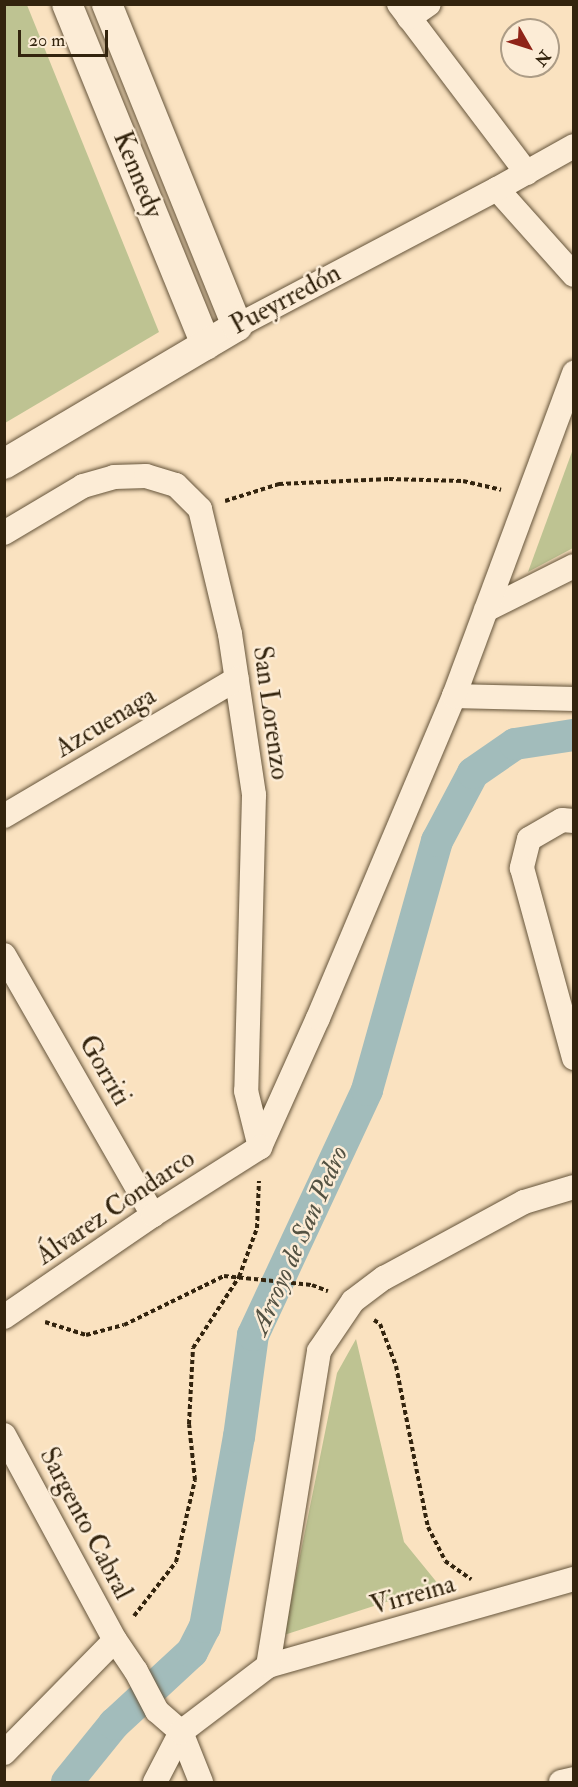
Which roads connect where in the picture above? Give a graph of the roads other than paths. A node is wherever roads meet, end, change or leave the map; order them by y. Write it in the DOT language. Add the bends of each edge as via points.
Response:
graph roads {
  1 [pos="67,4"];
  2 [pos="107,4"];
  3 [pos="412,9"];
  4 [pos="573,146"];
  5 [pos="527,173"];
  6 [pos="497,189"];
  7 [pos="573,275"];
  8 [pos="237,326"];
  9 [pos="206,345"];
  10 [pos="573,373"];
  11 [pos="4,464"];
  12 [pos="4,533"];
  13 [pos="573,566"];
  14 [pos="486,610"];
  15 [pos="237,679"];
  16 [pos="454,696"];
  17 [pos="573,699"];
  18 [pos="4,816"];
  19 [pos="573,821"];
  20 [pos="4,955"];
  21 [pos="573,1058"];
  22 [pos="260,1147"];
  23 [pos="573,1187"];
  24 [pos="153,1215"];
  25 [pos="9,1315"];
  26 [pos="4,1435"];
  27 [pos="573,1580"];
  28 [pos="115,1640"];
  29 [pos="268,1666"];
  30 [pos="181,1732"];
  31 [pos="4,1753"];
  32 [pos="573,1779"];
  33 [pos="155,1782"];
  34 [pos="201,1782"];
  35 [pos="561,1782"];
  1 -- 9 [label="street, Kennedy"];
  2 -- 8 [label="street, Kennedy"];
  3 -- 5 [label="street"];
  4 -- 5 [label="street, Pueyrredón"];
  5 -- 6 [label="street, Pueyrredón"];
  6 -- 7 [label="street"];
  6 -- 8 [label="street, Pueyrredón"];
  8 -- 9 [label="street, Pueyrredón"];
  9 -- 11 [label="street, Pueyrredón"];
  10 -- 14 [label="street"];
  12 -- 15 [label="street, San Lorenzo" via="83,486 114,477 146,476 176,485 200,509"];
  13 -- 14 [label="street"];
  14 -- 16 [label="street"];
  15 -- 18 [label="street, Azcuenaga"];
  15 -- 22 [label="street, San Lorenzo" via="254,795 246,1091"];
  16 -- 17 [label="street"];
  16 -- 22 [label="street"];
  19 -- 21 [label="street" via="562,820 529,839 522,868"];
  20 -- 24 [label="street, Gorriti"];
  22 -- 24 [label="street, Álvarez Condarco"];
  23 -- 29 [label="street" via="524,1202 384,1278 353,1301 319,1351"];
  24 -- 25 [label="street, Álvarez Condarco"];
  26 -- 28 [label="street, Sargento Cabral"];
  27 -- 29 [label="street, Virreina"];
  28 -- 30 [label="street, Sargento Cabral" via="157,1711"];
  28 -- 31 [label="street"];
  29 -- 30 [label="street"];
  30 -- 33 [label="street"];
  30 -- 34 [label="street"];
  32 -- 35 [label="street"];
}
